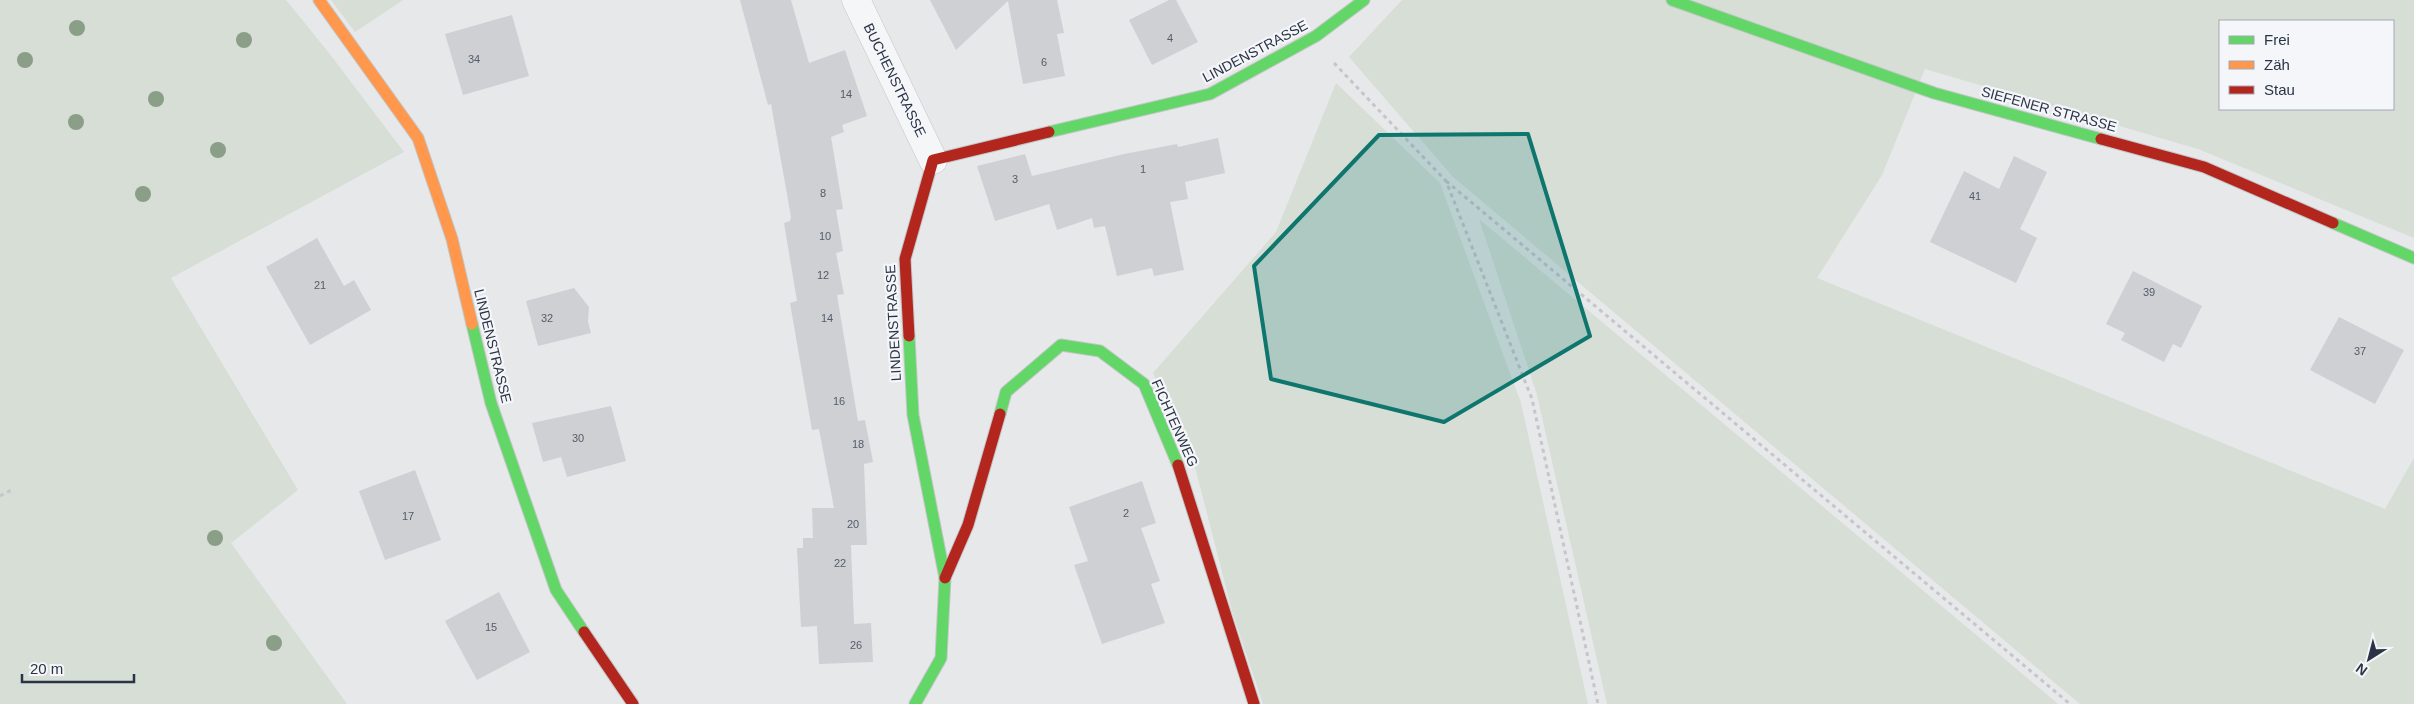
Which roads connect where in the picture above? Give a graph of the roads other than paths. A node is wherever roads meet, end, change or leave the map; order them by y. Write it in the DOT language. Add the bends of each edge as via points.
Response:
graph roads {
  1 [pos="319,0"];
  2 [pos="856,0"];
  3 [pos="1364,0"];
  4 [pos="1672,0"];
  5 [pos="933,160"];
  6 [pos="2414,258"];
  7 [pos="945,578"];
  8 [pos="633,704"];
  9 [pos="915,704"];
  10 [pos="1254,704"];
  1 -- 8 [label="street, LINDENSTRASSE" via="418,138 452,239 490,403 556,590"];
  2 -- 5 [label="street, BUCHENSTRASSE"];
  3 -- 5 [label="street, LINDENSTRASSE" via="1316,36 1210,94"];
  4 -- 6 [label="street, SIEFENER STRASSE" via="1934,93 2204,167"];
  5 -- 7 [label="street, LINDENSTRASSE" via="905,259 913,415"];
  7 -- 9 [label="street, LINDENSTRASSE" via="941,658"];
  7 -- 10 [label="street, FICHTENWEG" via="968,525 1006,392 1061,345 1100,350 1144,384 1176,458"];
}
